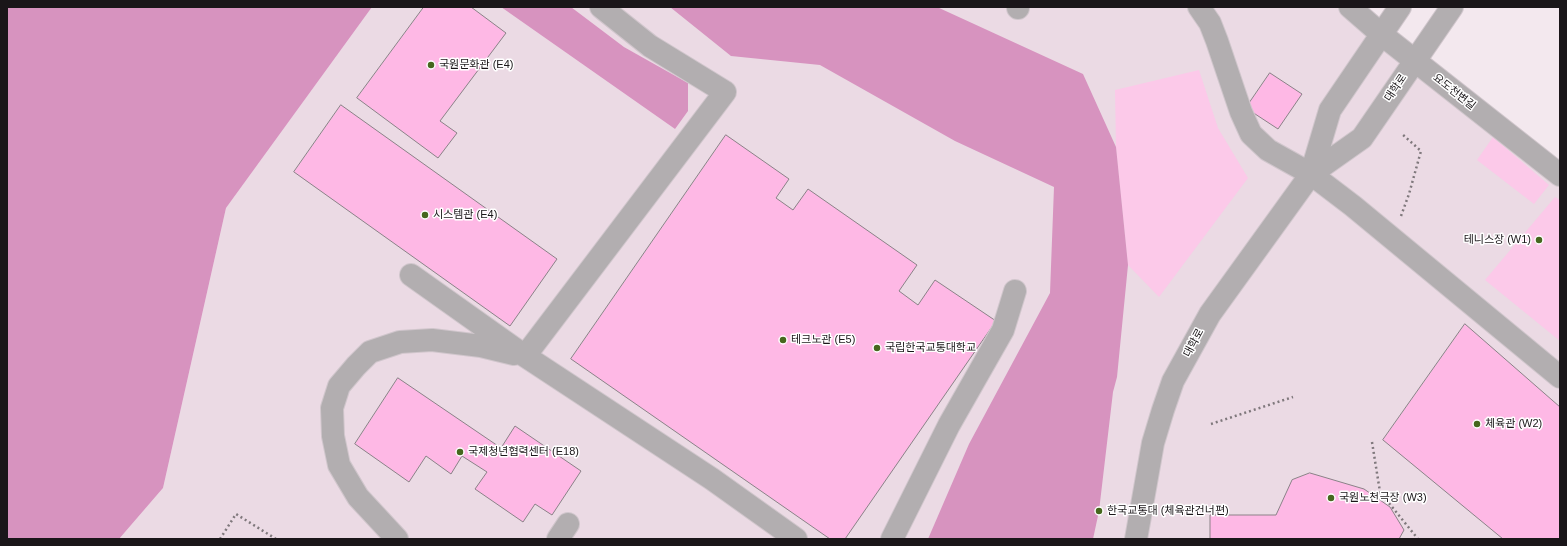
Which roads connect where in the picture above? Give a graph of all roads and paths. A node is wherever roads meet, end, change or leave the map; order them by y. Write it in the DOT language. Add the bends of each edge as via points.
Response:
graph roads {
  1 [pos="601,7"];
  2 [pos="1199,7"];
  3 [pos="1350,7"];
  4 [pos="1400,7"];
  5 [pos="1452,7"];
  6 [pos="1381,34"];
  7 [pos="1415,61"];
  8 [pos="1402,134"];
  9 [pos="1311,174"];
  10 [pos="1560,175"];
  11 [pos="1393,239"];
  12 [pos="411,275"];
  13 [pos="1015,291"];
  14 [pos="525,356"];
  15 [pos="1560,377"];
  16 [pos="1292,397"];
  17 [pos="1211,424"];
  18 [pos="1372,442"];
  19 [pos="220,539"];
  20 [pos="276,539"];
  21 [pos="397,539"];
  22 [pos="796,539"];
  23 [pos="892,539"];
  24 [pos="1136,539"];
  25 [pos="1418,539"];
  1 -- 14 [label="street" via="650,46 725,92"];
  2 -- 9 [label="street" via="1210,23 1251,134 1268,150"];
  3 -- 6 [label="street, 요도천변길"];
  4 -- 6 [label="street, 대학로"];
  5 -- 7 [label="street, 대학로"];
  6 -- 7 [label="street, 요도천변길"];
  6 -- 9 [label="street, 대학로" via="1330,110"];
  7 -- 9 [label="street, 대학로" via="1362,138"];
  7 -- 10 [label="street, 요도천변길"];
  8 -- 11 [label="path" via="1421,151"];
  9 -- 11 [label="street"];
  9 -- 24 [label="street, 대학로" via="1210,314 1173,381 1153,443"];
  11 -- 15 [label="street"];
  12 -- 14 [label="street"];
  13 -- 23 [label="street" via="1003,330 949,425"];
  14 -- 21 [label="street" via="481,346 432,340 400,342 370,352 339,386 332,408 333,436 339,465 358,497"];
  14 -- 22 [label="street" via="712,479"];
  16 -- 17 [label="path"];
  18 -- 25 [label="path" via="1380,492"];
  19 -- 20 [label="path" via="236,514"];
}
